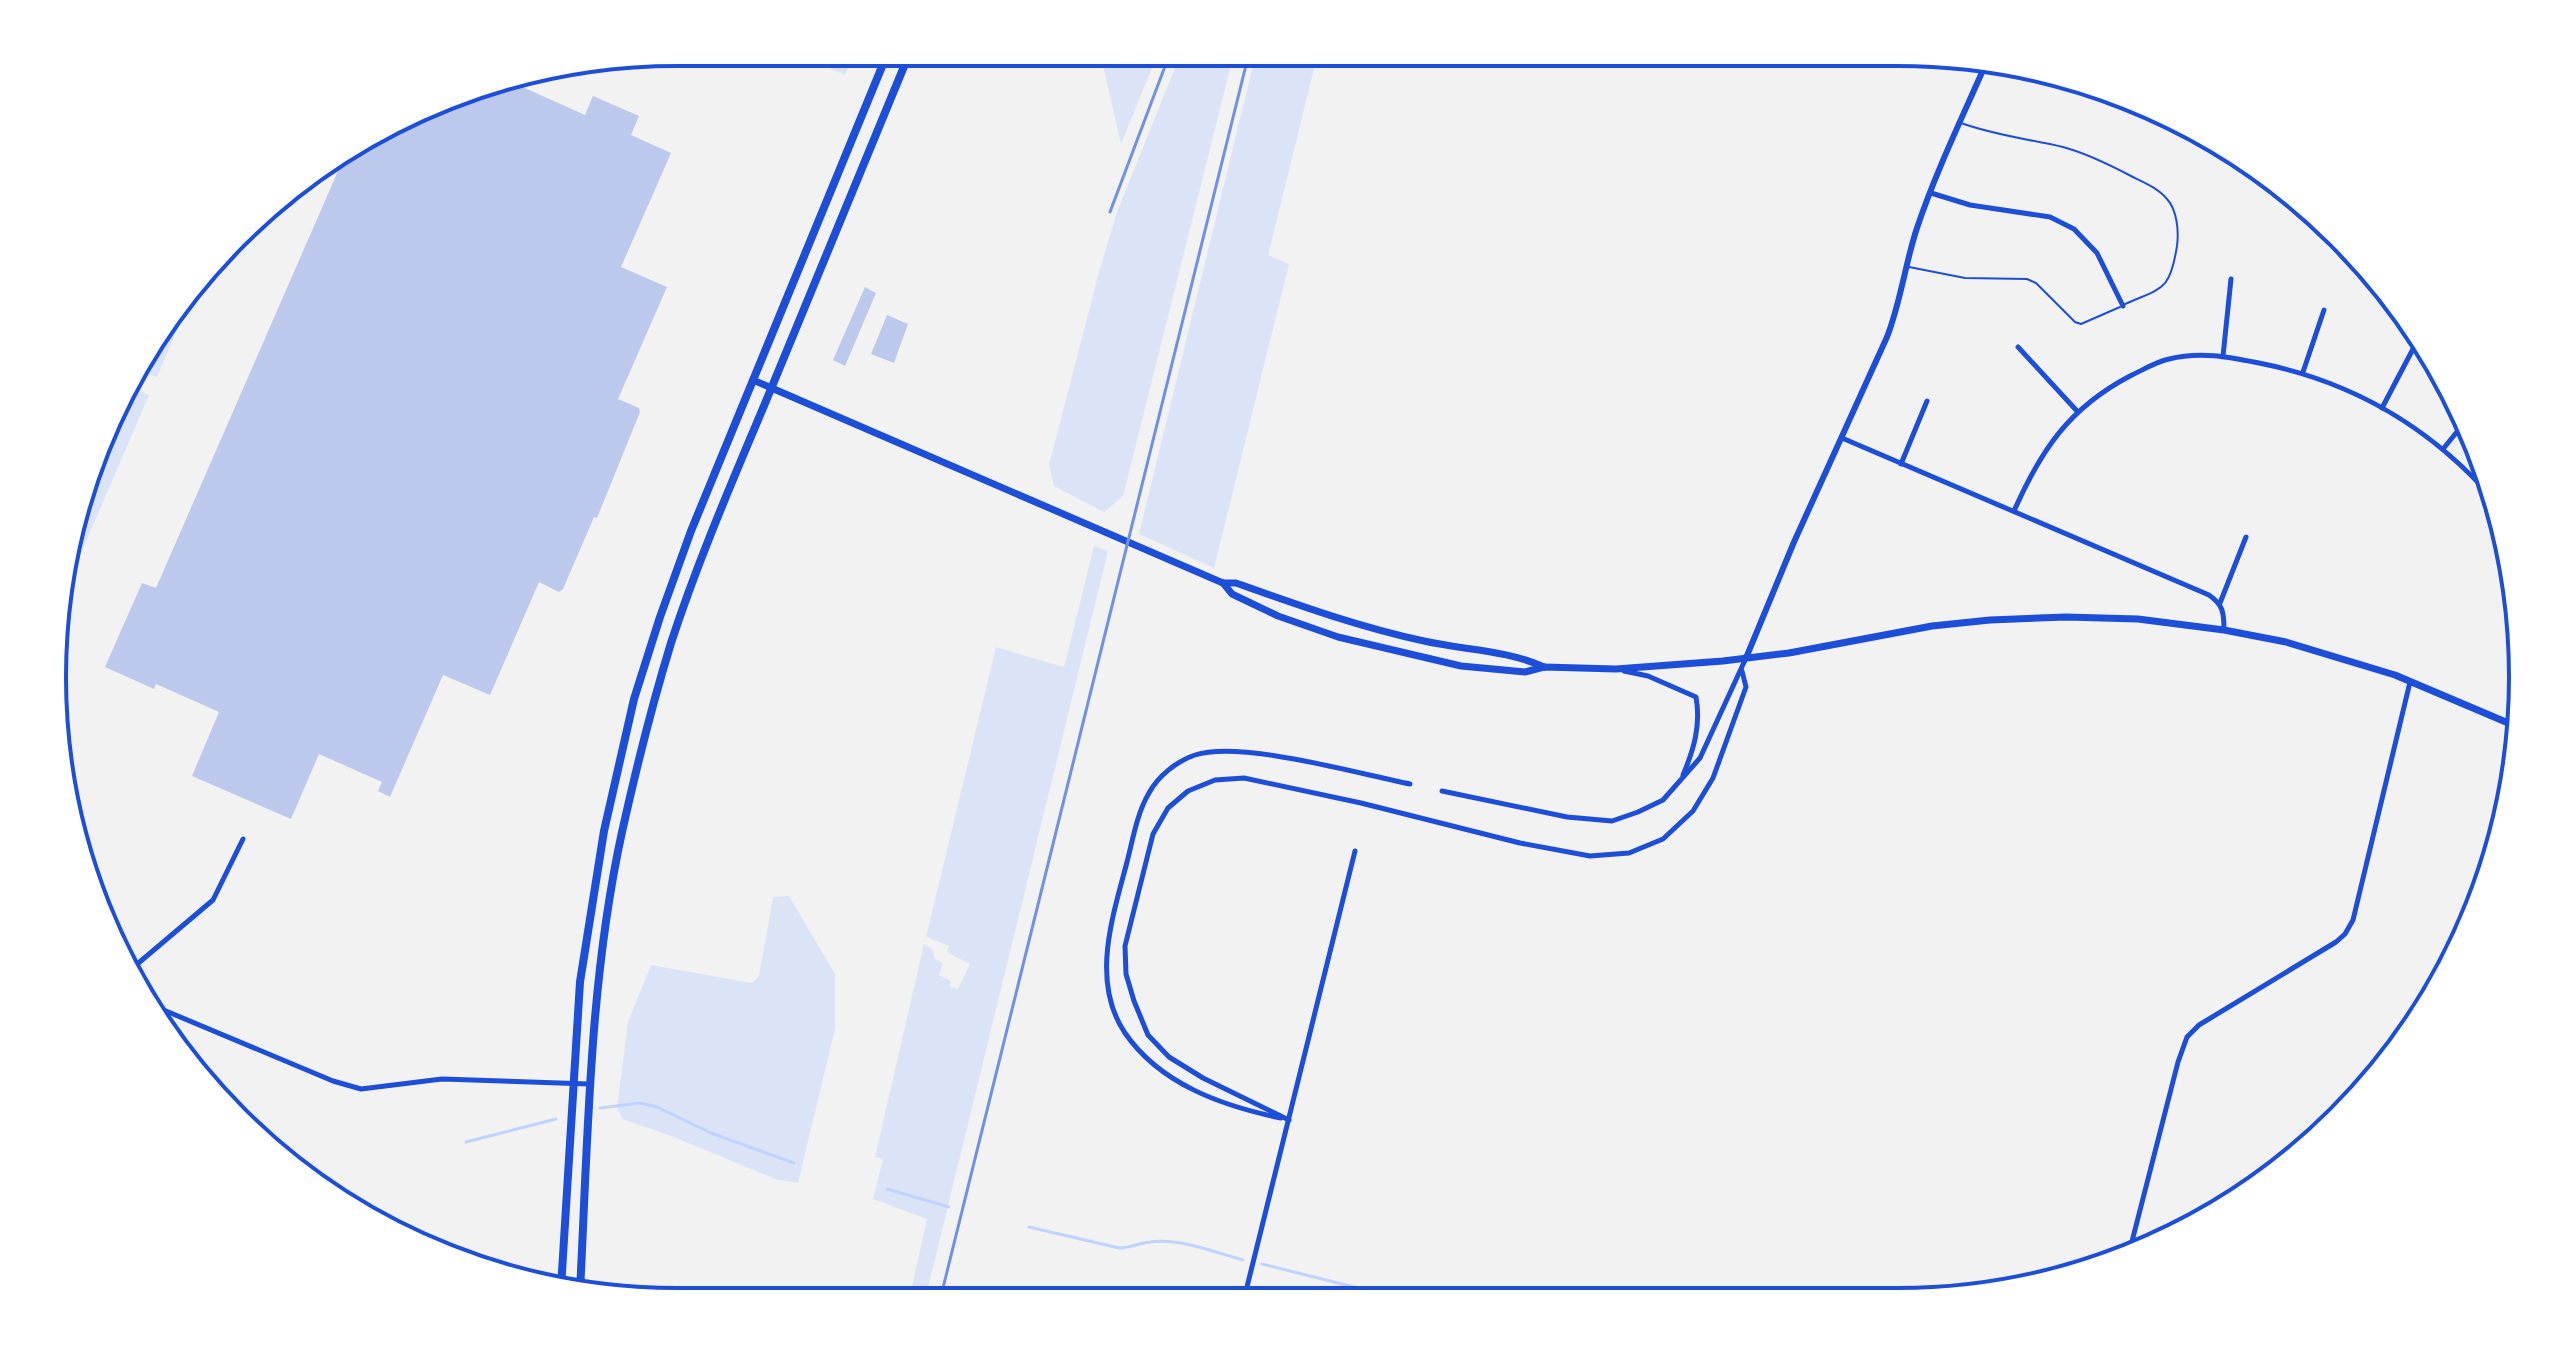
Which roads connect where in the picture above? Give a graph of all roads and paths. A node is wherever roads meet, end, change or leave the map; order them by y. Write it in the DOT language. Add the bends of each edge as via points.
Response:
graph roads {
  1 [pos="882,66"];
  2 [pos="904,66"];
  3 [pos="1982,72"];
  4 [pos="1960,123"];
  5 [pos="1931,193"];
  6 [pos="1908,267"];
  7 [pos="2231,279"];
  8 [pos="2123,306"];
  9 [pos="2324,310"];
  10 [pos="2018,347"];
  11 [pos="2413,349"];
  12 [pos="2223,356"];
  13 [pos="2303,372"];
  14 [pos="753,380"];
  15 [pos="771,387"];
  16 [pos="1927,401"];
  17 [pos="2382,408"];
  18 [pos="2077,411"];
  19 [pos="2457,432"];
  20 [pos="1842,438"];
  21 [pos="2443,449"];
  22 [pos="1901,464"];
  23 [pos="2478,484"];
  24 [pos="2014,511"];
  25 [pos="2246,537"];
  26 [pos="1223,583"];
  27 [pos="2220,603"];
  28 [pos="2224,630"];
  29 [pos="1746,658"];
  30 [pos="1544,667"];
  31 [pos="1616,669"];
  32 [pos="1742,671"];
  33 [pos="2410,682"];
  34 [pos="2507,723"];
  35 [pos="1682,778"];
  36 [pos="1410,784"];
  37 [pos="1442,791"];
  38 [pos="243,839"];
  39 [pos="1355,851"];
  40 [pos="138,963"];
  41 [pos="166,1011"];
  42 [pos="572,1084"];
  43 [pos="590,1085"];
  44 [pos="1289,1120"];
  45 [pos="2132,1241"];
  46 [pos="562,1277"];
  47 [pos="581,1280"];
  48 [pos="1247,1288"];
  1 -- 14 [label="main road"];
  2 -- 15 [label="main road"];
  3 -- 4 [label="street"];
  4 -- 5 [label="street"];
  4 -- 8 [label="lane" via="2065,148 2120,170 2169,201 2178,239 2169,279"];
  5 -- 6 [label="street"];
  5 -- 8 [label="street" via="1970,205 2050,217 2074,229 2097,253"];
  6 -- 8 [label="lane" via="1965,278 2027,279 2081,324"];
  6 -- 20 [label="street" via="1893,321"];
  7 -- 12 [label="street"];
  9 -- 13 [label="street"];
  10 -- 18 [label="street"];
  11 -- 17 [label="street"];
  12 -- 13 [label="street"];
  12 -- 18 [label="street" via="2166,360 2117,383"];
  13 -- 17 [label="street"];
  14 -- 15 [label="main road"];
  14 -- 42 [label="main road" via="677,569 633,704 586,938"];
  15 -- 26 [label="main road"];
  15 -- 43 [label="main road" via="694,580 651,712 608,912"];
  16 -- 22 [label="street"];
  17 -- 21 [label="street"];
  18 -- 24 [label="street" via="2044,451"];
  19 -- 21 [label="street"];
  20 -- 22 [label="street"];
  20 -- 29 [label="street"];
  21 -- 23 [label="street"];
  22 -- 24 [label="street"];
  24 -- 27 [label="street"];
  25 -- 27 [label="street"];
  26 -- 30 [label="main road" via="1369,628 1527,659"];
  26 -- 30 [label="main road" via="1232,594 1278,616 1338,637 1461,666 1525,672"];
  27 -- 28 [label="street"];
  28 -- 29 [label="main road" via="2117,618 2004,619"];
  28 -- 33 [label="main road" via="2286,642"];
  29 -- 31 [label="main road"];
  29 -- 32 [label="street"];
  30 -- 31 [label="main road"];
  31 -- 35 [label="street" via="1696,697 1696,740"];
  32 -- 35 [label="street" via="1700,758"];
  32 -- 44 [label="street" via="1746,687 1713,778 1693,811 1663,839 1629,853 1590,856 1520,843 1244,778 1215,780 1188,791 1168,808 1153,834 1125,946 1134,1001 1148,1035 1169,1057"];
  33 -- 34 [label="main road"];
  33 -- 45 [label="street" via="2353,920 2336,942 2187,1037"];
  35 -- 37 [label="street" via="1663,800 1612,821"];
  36 -- 44 [label="street" via="1219,750 1194,755 1167,770 1149,792 1137,821 1108,935 1106,963 1113,1007 1123,1030 1160,1071 1183,1084 1237,1109"];
  38 -- 40 [label="street" via="213,900"];
  39 -- 44 [label="street"];
  41 -- 42 [label="street" via="361,1089 442,1079"];
  42 -- 43 [label="street"];
  42 -- 46 [label="main road"];
  43 -- 47 [label="main road"];
  44 -- 48 [label="street"];
}
